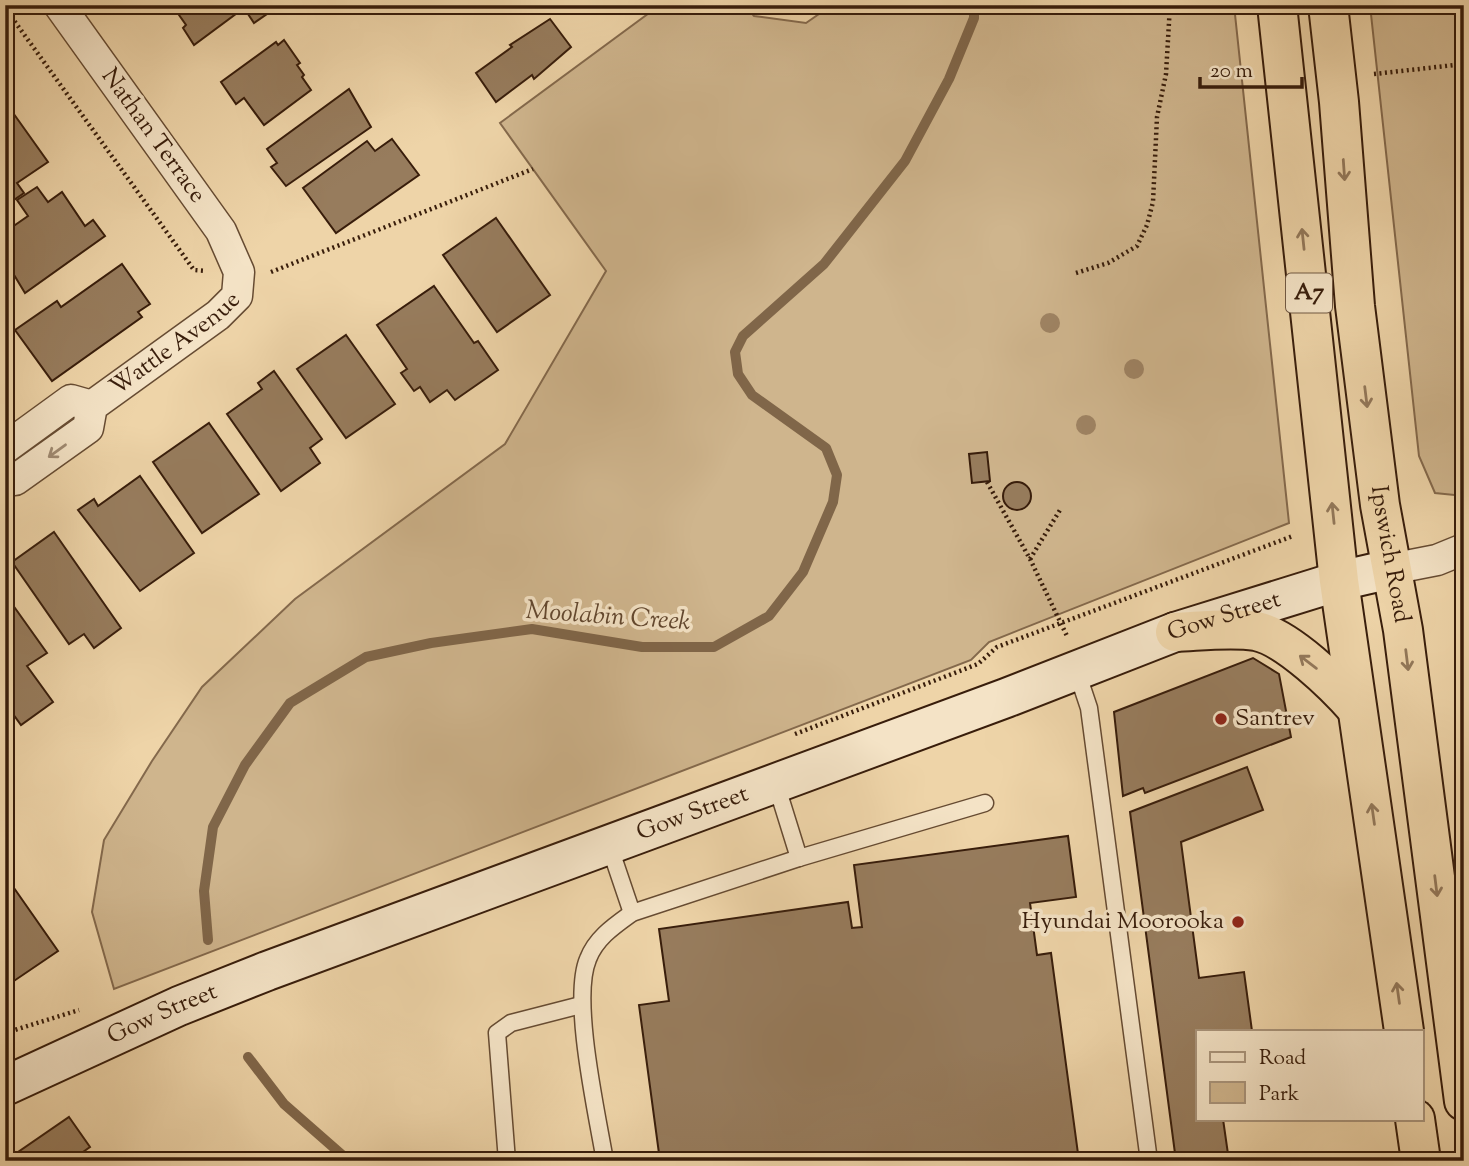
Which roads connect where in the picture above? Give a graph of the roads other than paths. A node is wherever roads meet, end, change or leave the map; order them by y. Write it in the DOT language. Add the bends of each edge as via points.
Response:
graph roads {
  1 [pos="59,5"];
  2 [pos="1278,5"];
  3 [pos="1328,5"];
  4 [pos="239,272"];
  5 [pos="92,406"];
  6 [pos="5,447"];
  7 [pos="5,479"];
  8 [pos="1464,549"];
  9 [pos="1391,569"];
  10 [pos="1339,582"];
  11 [pos="1175,632"];
  12 [pos="1074,658"];
  13 [pos="1357,709"];
  14 [pos="776,784"];
  15 [pos="985,803"];
  16 [pos="609,845"];
  17 [pos="799,858"];
  18 [pos="632,913"];
  19 [pos="581,1005"];
  20 [pos="1404,1030"];
  21 [pos="5,1086"];
  22 [pos="1464,1101"];
  23 [pos="1415,1120"];
  24 [pos="507,1161"];
  25 [pos="605,1161"];
  26 [pos="1149,1161"];
  27 [pos="1421,1161"];
  1 -- 4 [label="street, Nathan Terrace" via="220,231"];
  10 -- 2 [label="highway, Ipswich Road / A7, one-way"];
  3 -- 9 [label="highway, Ipswich Road / A7, one-way" via="1355,306"];
  4 -- 5 [label="street, Wattle Avenue" via="237,296 218,314"];
  5 -- 6 [label="street, Wattle Avenue" via="71,400"];
  5 -- 7 [label="street, Wattle Avenue, one-way" via="88,428 15,480"];
  8 -- 9 [label="street"];
  9 -- 10 [label="street, Gow Street"];
  9 -- 22 [label="highway, Ipswich Road / A7, one-way" via="1403,630"];
  10 -- 11 [label="street, Gow Street"];
  10 -- 13 [label="highway, Ipswich Road / A7"];
  11 -- 12 [label="street, Gow Street"];
  13 -- 11 [label="highway, one-way" via="1333,681 1257,631"];
  12 -- 14 [label="street, Gow Street"];
  12 -- 26 [label="lane" via="1089,708"];
  20 -- 13 [label="highway, Ipswich Road / A7, one-way"];
  14 -- 16 [label="street, Gow Street"];
  14 -- 17 [label="lane"];
  15 -- 17 [label="lane"];
  16 -- 18 [label="lane"];
  16 -- 21 [label="street, Gow Street" via="179,1006"];
  17 -- 18 [label="lane"];
  18 -- 19 [label="lane" via="611,927 588,958 581,979"];
  19 -- 24 [label="lane" via="510,1023 497,1032"];
  19 -- 25 [label="lane"];
  23 -- 27 [label="highway"];
}
